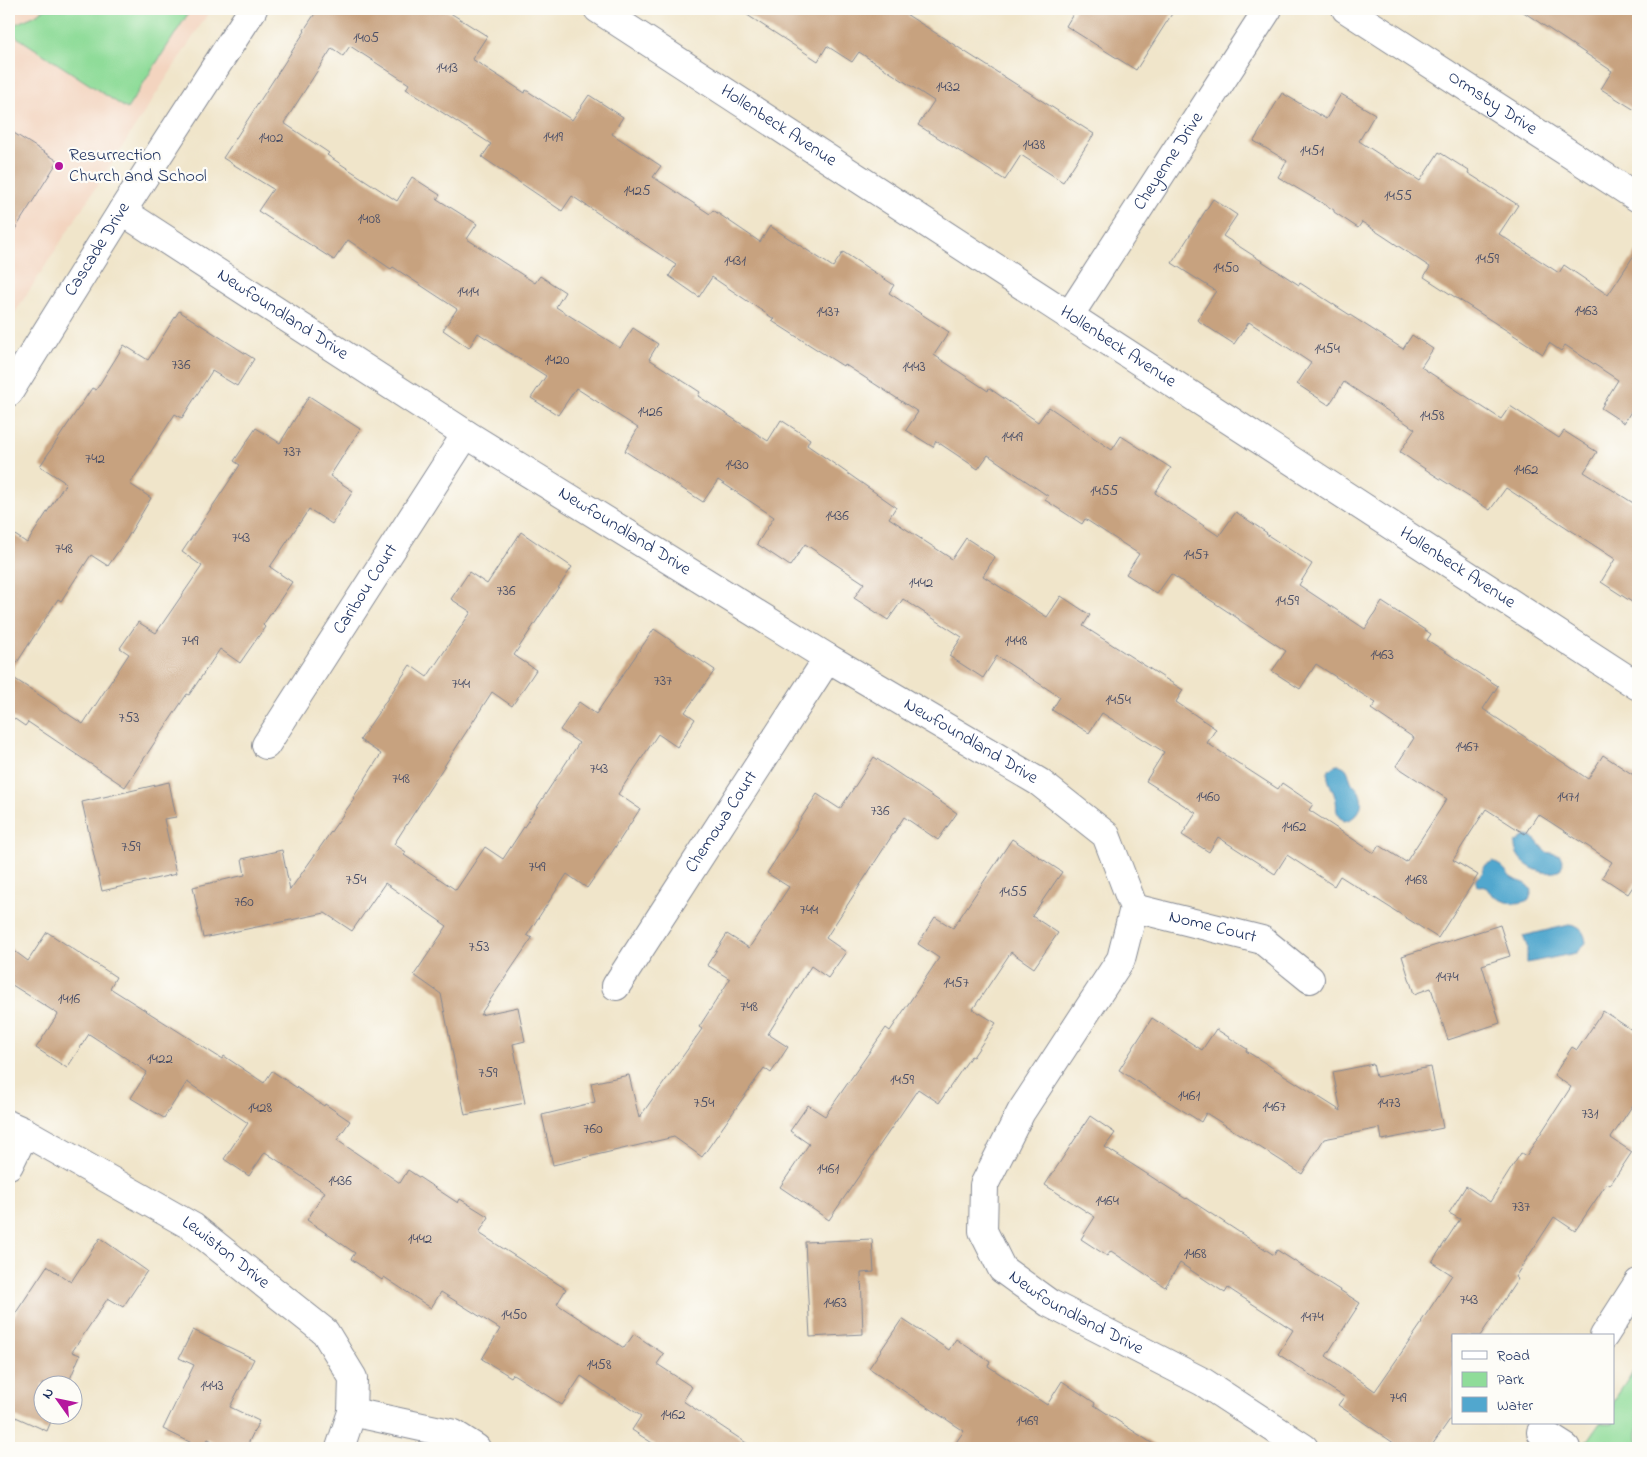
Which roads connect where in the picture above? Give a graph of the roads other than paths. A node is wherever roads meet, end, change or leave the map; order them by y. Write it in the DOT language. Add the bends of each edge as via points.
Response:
graph roads {
  1 [pos="253,9"];
  2 [pos="598,9"];
  3 [pos="1268,9"];
  4 [pos="1346,9"];
  5 [pos="1638,198"];
  6 [pos="122,211"];
  7 [pos="1069,316"];
  8 [pos="9,392"];
  9 [pos="466,434"];
  10 [pos="828,658"];
  11 [pos="1638,686"];
  12 [pos="266,745"];
  13 [pos="1134,908"];
  14 [pos="1310,979"];
  15 [pos="616,986"];
  16 [pos="17,1128"];
  17 [pos="9,1165"];
  18 [pos="1638,1283"];
  19 [pos="1605,1334"];
  20 [pos="352,1412"];
  21 [pos="1540,1434"];
  22 [pos="340,1448"];
  23 [pos="476,1448"];
  24 [pos="1304,1448"];
  25 [pos="1566,1448"];
  1 -- 6 [label="street, Cascade Drive"];
  2 -- 7 [label="street, Hollenbeck Avenue"];
  3 -- 7 [label="street, Cheyenne Drive"];
  4 -- 5 [label="street, Ormsby Drive"];
  6 -- 8 [label="street, Cascade Drive"];
  6 -- 9 [label="street, Newfoundland Drive"];
  7 -- 11 [label="street, Hollenbeck Avenue"];
  9 -- 10 [label="street, Newfoundland Drive"];
  9 -- 12 [label="street, Caribou Court"];
  10 -- 13 [label="street, Newfoundland Drive" via="1039,782 1106,835"];
  10 -- 15 [label="street, Chemowa Court"];
  13 -- 14 [label="street, Nome Court" via="1262,940"];
  13 -- 24 [label="street, Newfoundland Drive" via="1121,960 1021,1112 984,1184 983,1231 1002,1270 1049,1303 1203,1382"];
  16 -- 17 [label="street"];
  16 -- 20 [label="street, Lewiston Drive" via="192,1227 325,1332 353,1378"];
  18 -- 19 [label="street"];
  20 -- 22 [label="street, Lewiston Drive"];
  20 -- 23 [label="street" via="454,1434"];
  21 -- 25 [label="street"];
}
